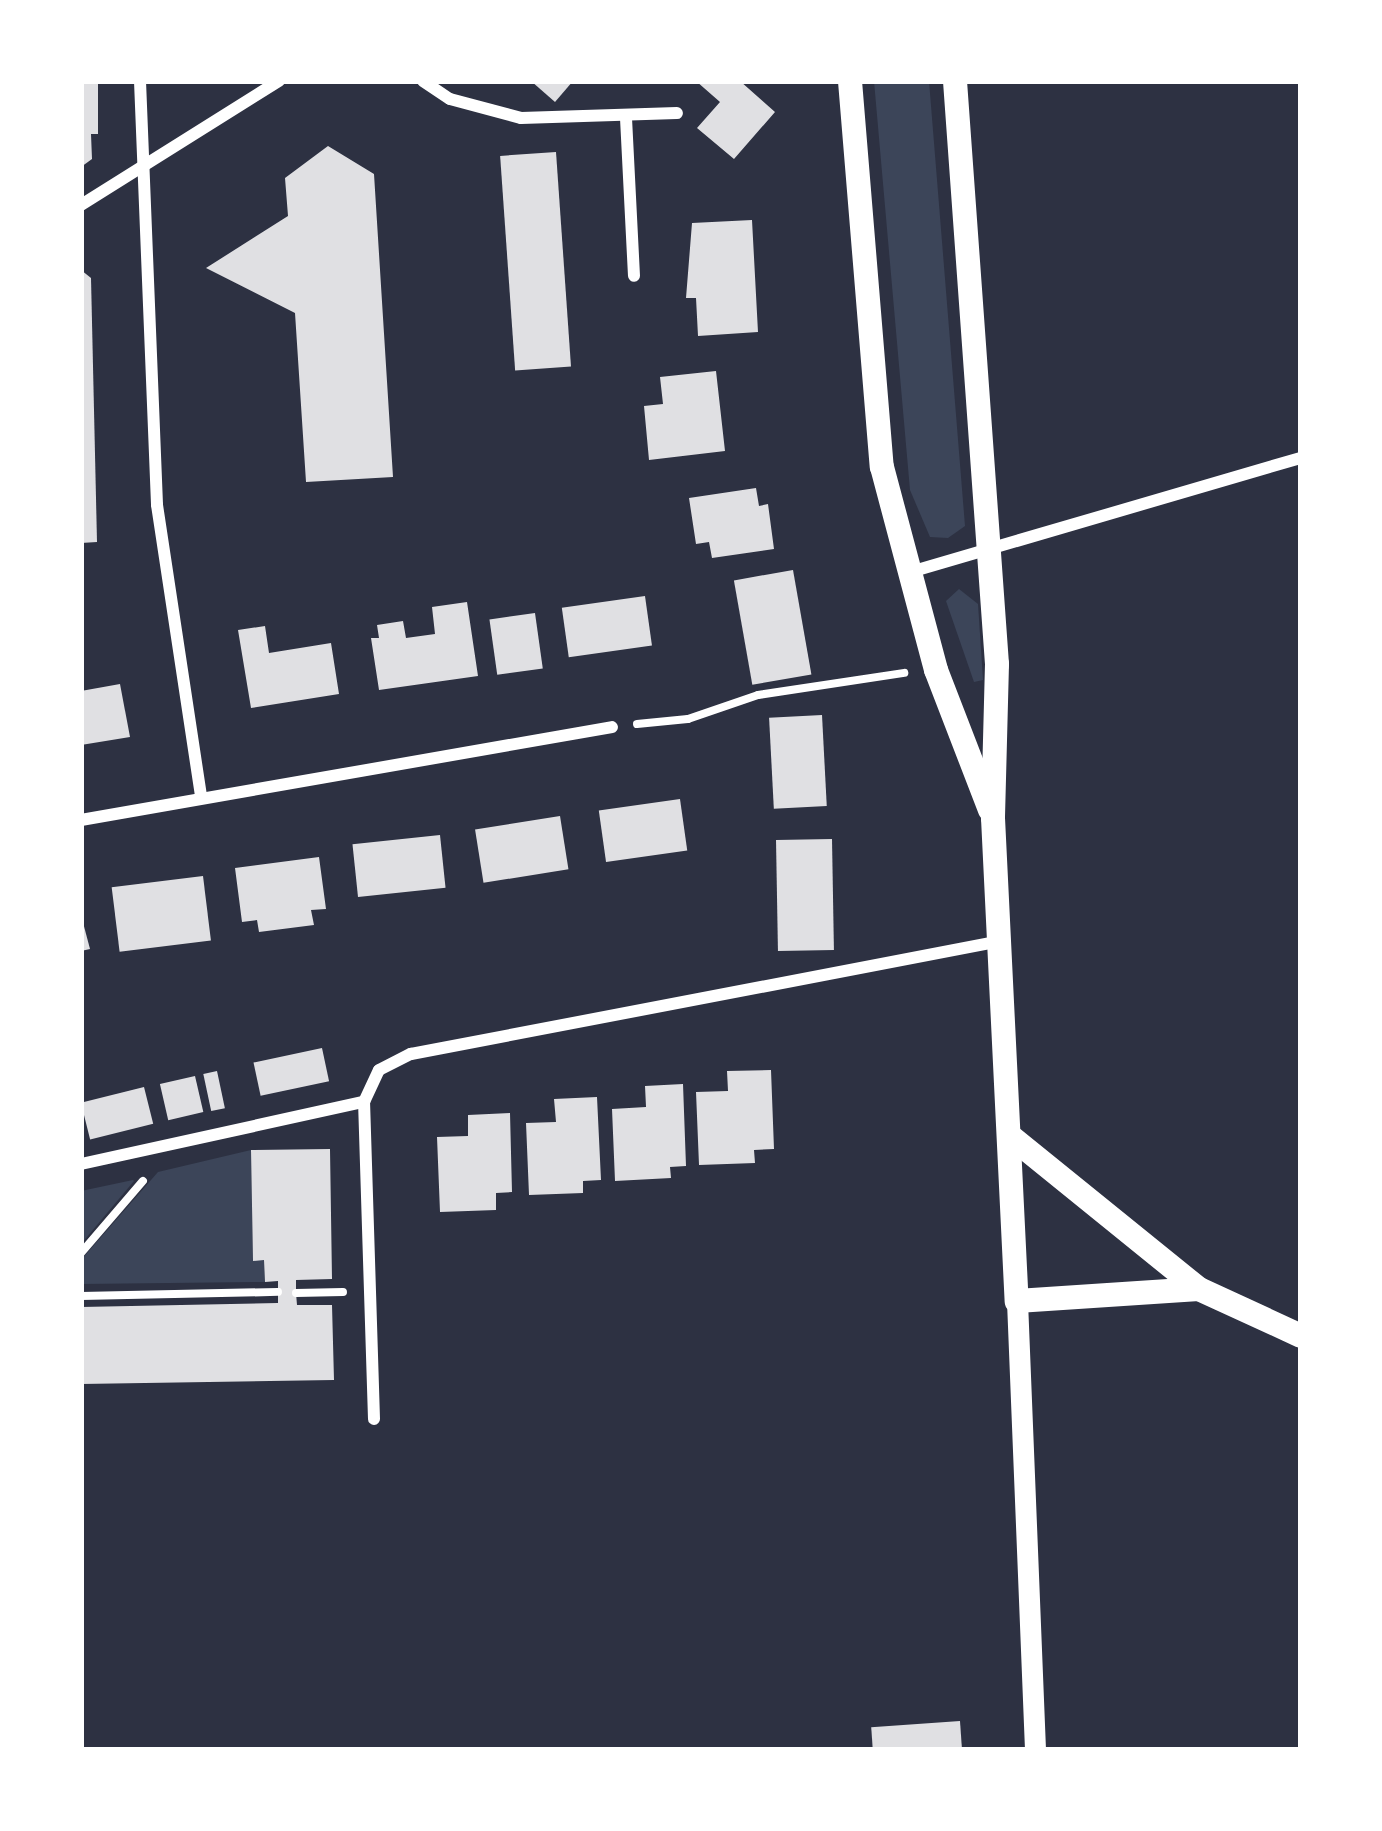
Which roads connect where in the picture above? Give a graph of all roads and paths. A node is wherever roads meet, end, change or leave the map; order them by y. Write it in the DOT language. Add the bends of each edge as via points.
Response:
graph roads {
  1 [pos="140,81"];
  2 [pos="279,81"];
  3 [pos="423,81"];
  4 [pos="850,81"];
  5 [pos="955,81"];
  6 [pos="677,113"];
  7 [pos="626,118"];
  8 [pos="144,161"];
  9 [pos="81,205"];
  10 [pos="634,275"];
  11 [pos="1301,458"];
  12 [pos="989,548"];
  13 [pos="906,573"];
  14 [pos="936,670"];
  15 [pos="612,727"];
  16 [pos="201,797"];
  17 [pos="993,818"];
  18 [pos="81,820"];
  19 [pos="1002,941"];
  20 [pos="364,1102"];
  21 [pos="1010,1136"];
  22 [pos="174,1144"];
  23 [pos="81,1165"];
  24 [pos="81,1253"];
  25 [pos="1198,1289"];
  26 [pos="370,1291"];
  27 [pos="278,1292"];
  28 [pos="296,1293"];
  29 [pos="81,1296"];
  30 [pos="1017,1300"];
  31 [pos="1301,1336"];
  32 [pos="374,1419"];
  33 [pos="1035,1750"];
  1 -- 8 [label="street"];
  2 -- 8 [label="street"];
  3 -- 7 [label="street" via="450,99 521,118"];
  4 -- 13 [label="main road" via="880,444"];
  5 -- 12 [label="main road"];
  6 -- 7 [label="street"];
  7 -- 10 [label="street"];
  8 -- 9 [label="street"];
  8 -- 16 [label="street" via="157,505"];
  11 -- 12 [label="street"];
  12 -- 13 [label="street"];
  12 -- 17 [label="main road" via="997,664"];
  13 -- 14 [label="main road"];
  14 -- 15 [label="path" via="758,695 688,719"];
  14 -- 17 [label="main road"];
  15 -- 16 [label="street"];
  16 -- 18 [label="street"];
  17 -- 19 [label="main road"];
  19 -- 20 [label="street" via="411,1054 379,1070"];
  19 -- 21 [label="main road"];
  20 -- 22 [label="street"];
  20 -- 26 [label="street"];
  21 -- 25 [label="main road"];
  21 -- 30 [label="main road"];
  22 -- 23 [label="street"];
  22 -- 24 [label="path"];
  25 -- 30 [label="main road"];
  25 -- 31 [label="main road"];
  26 -- 28 [label="path"];
  26 -- 32 [label="street"];
  27 -- 29 [label="path"];
  30 -- 33 [label="street"];
}
